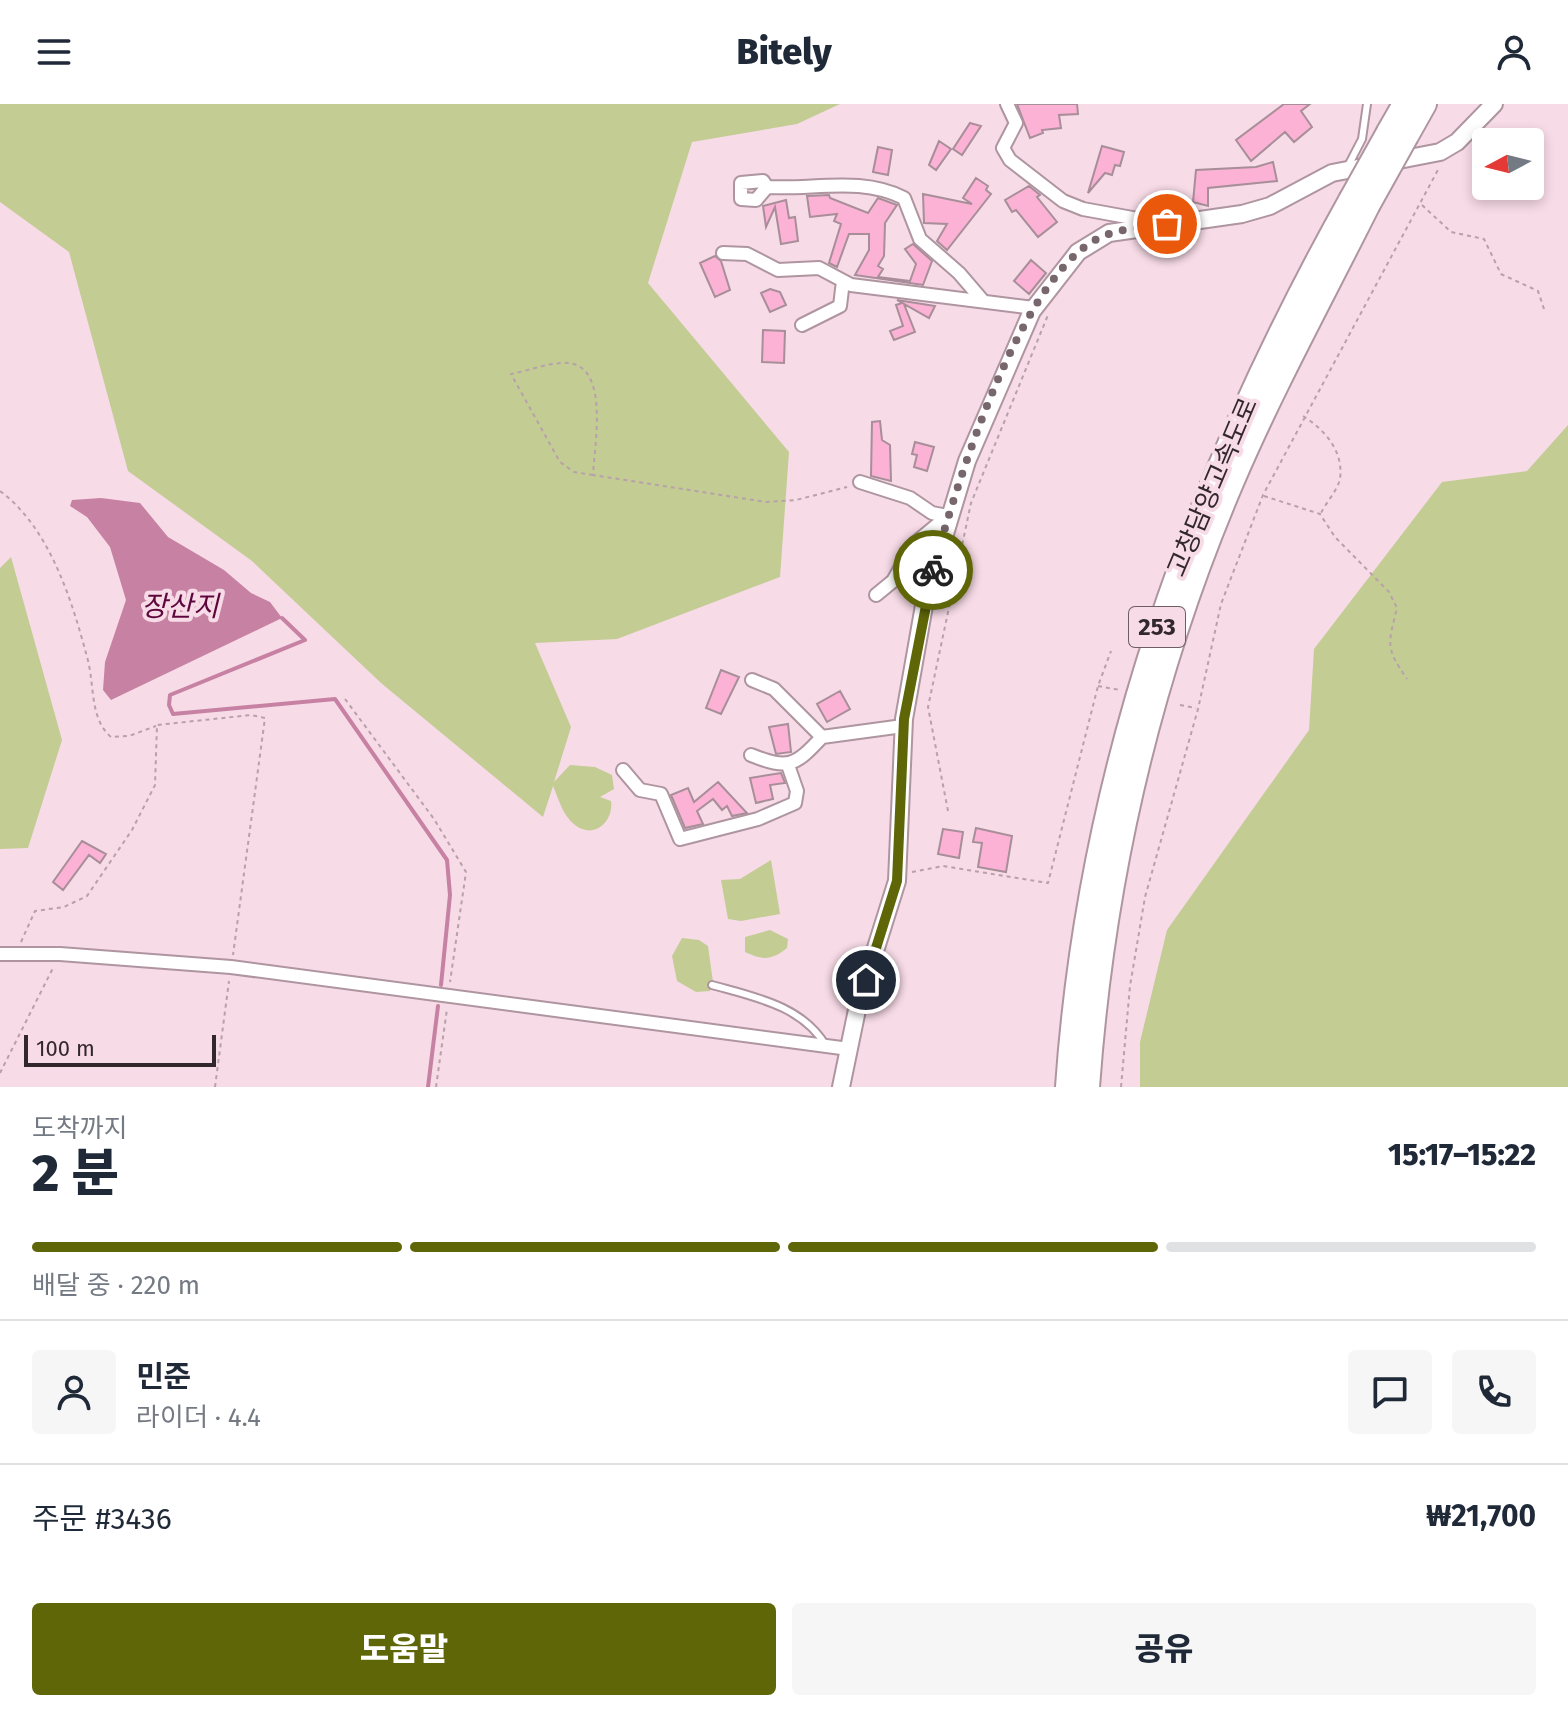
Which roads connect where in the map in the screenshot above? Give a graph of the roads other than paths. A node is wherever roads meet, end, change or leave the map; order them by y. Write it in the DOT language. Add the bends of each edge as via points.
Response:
graph roads {
  1 [pos="1007,104"];
  2 [pos="1367,104"];
  3 [pos="1404,104"];
  4 [pos="1425,104"];
  5 [pos="1494,104"];
  6 [pos="1397,134"];
  7 [pos="1347,169"];
  8 [pos="767,187"];
  9 [pos="1359,203"];
  10 [pos="1167,224"];
  11 [pos="723,253"];
  12 [pos="843,281"];
  13 [pos="983,301"];
  14 [pos="1042,309"];
  15 [pos="802,325"];
  16 [pos="860,482"];
  17 [pos="948,516"];
  18 [pos="876,595"];
  19 [pos="752,680"];
  20 [pos="903,726"];
  21 [pos="822,737"];
  22 [pos="751,755"];
  23 [pos="788,765"];
  24 [pos="623,770"];
  25 [pos="0,954"];
  26 [pos="712,985"];
  27 [pos="826,1046"];
  28 [pos="849,1049"];
  29 [pos="841,1087"];
  30 [pos="1067,1087"];
  31 [pos="1088,1087"];
  1 -- 10 [label="street" via="1016,123 1003,148 1010,160 1063,201"];
  2 -- 7 [label="lane" via="1362,139"];
  3 -- 6 [label="highway, 고창담양고속도로 / 253"];
  4 -- 6 [label="highway, 고창담양고속도로 / 253"];
  5 -- 7 [label="street" via="1448,147 1424,157"];
  6 -- 9 [label="highway, 고창담양고속도로 / 253, bridge"];
  7 -- 10 [label="street" via="1270,206"];
  8 -- 13 [label="street" via="870,186 904,198 920,239"];
  9 -- 30 [label="highway, 고창담양고속도로 / 253" via="1302,287 1215,474 1142,672 1094,875"];
  9 -- 31 [label="highway, 고창담양고속도로 / 253" via="1232,483 1167,661 1124,823 1107,917"];
  10 -- 14 [label="street" via="1109,233 1093,241 1063,269"];
  11 -- 12 [label="street" via="747,254 778,270 819,268"];
  12 -- 13 [label="street"];
  12 -- 15 [label="street" via="840,306"];
  13 -- 14 [label="street"];
  14 -- 17 [label="street" via="1021,329"];
  16 -- 17 [label="street"];
  17 -- 18 [label="street" via="914,544 893,581"];
  17 -- 20 [label="street" via="925,600"];
  19 -- 21 [label="street" via="774,689"];
  20 -- 21 [label="street"];
  20 -- 28 [label="street" via="897,881"];
  21 -- 23 [label="street"];
  22 -- 23 [label="street"];
  23 -- 24 [label="street" via="797,791 795,803 758,819 680,839 661,794 640,790"];
  25 -- 27 [label="street" via="231,967"];
  26 -- 27 [label="lane" via="786,1008 815,1027"];
  27 -- 28 [label="street"];
  28 -- 29 [label="street"];
}
